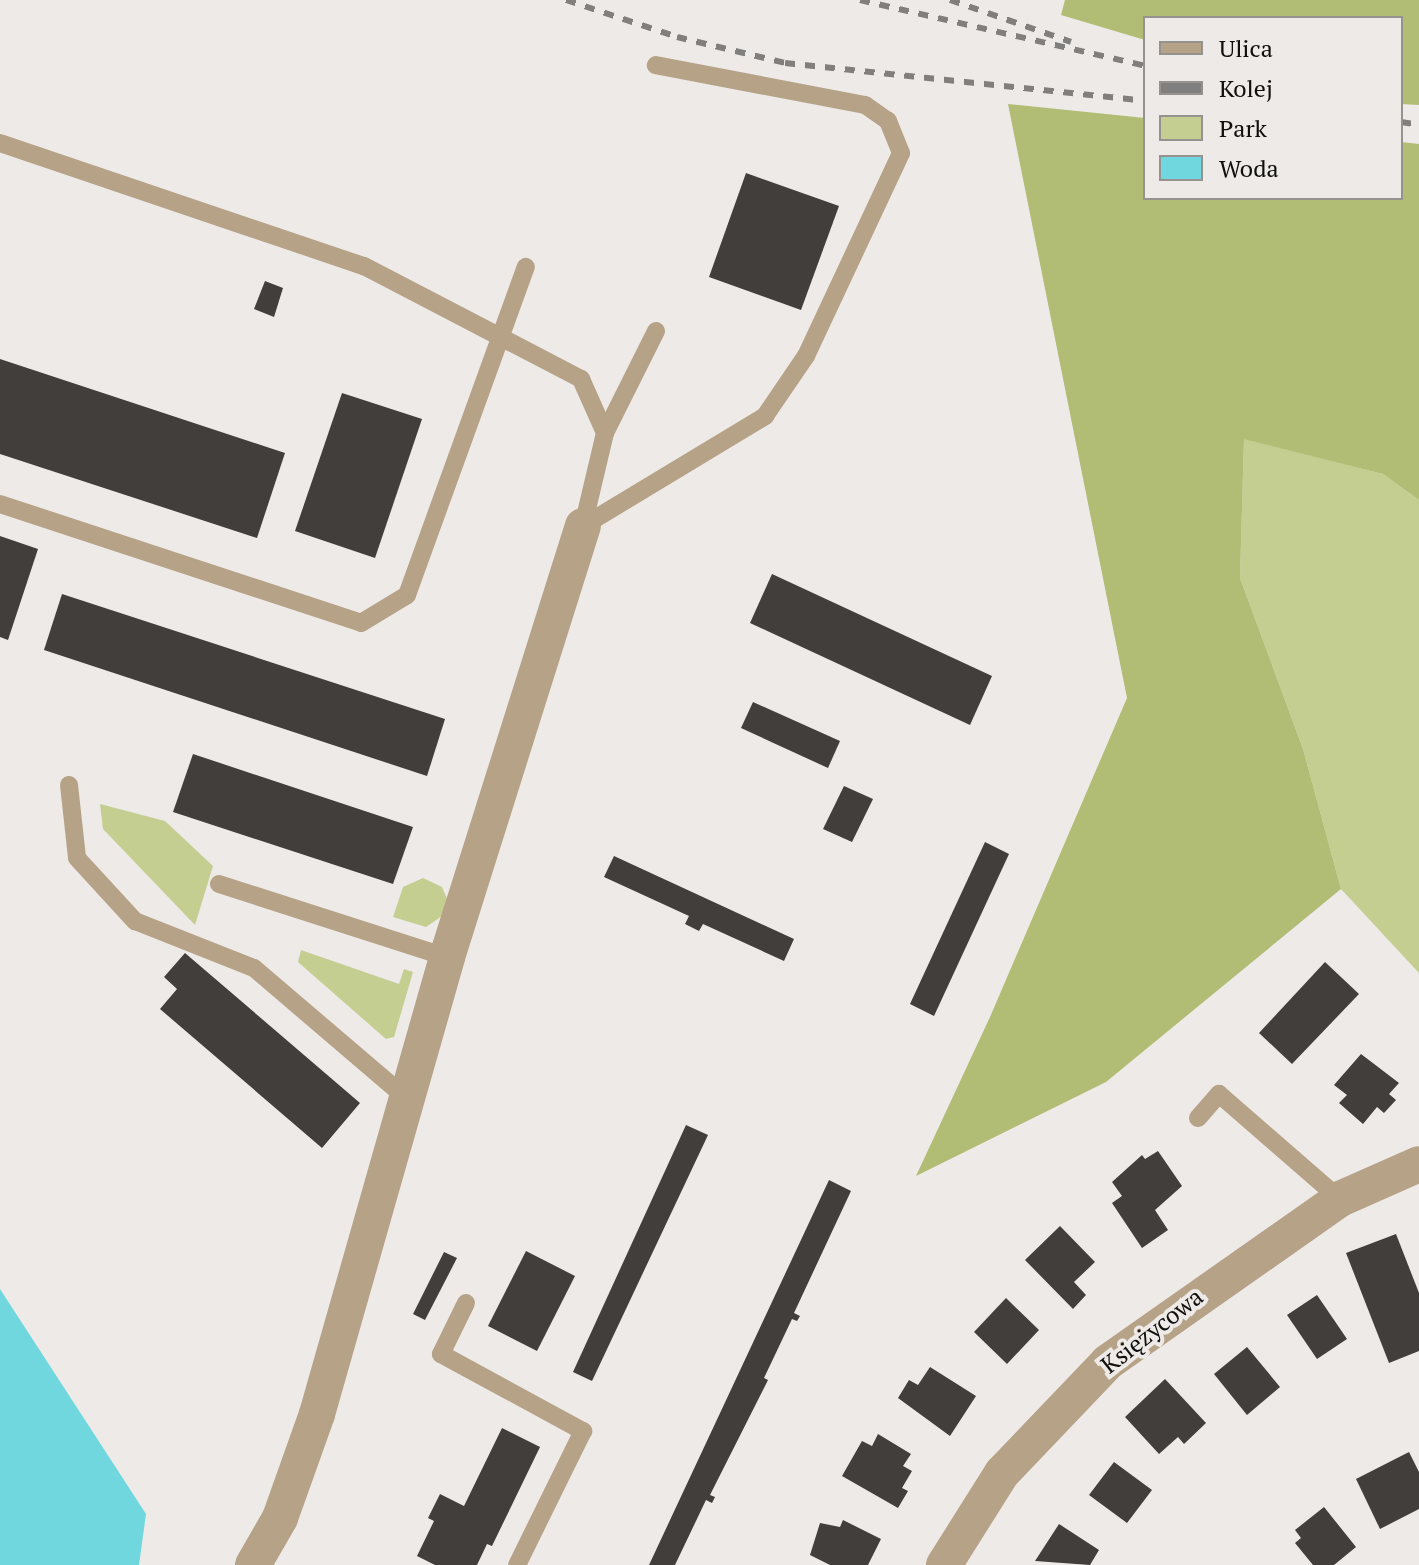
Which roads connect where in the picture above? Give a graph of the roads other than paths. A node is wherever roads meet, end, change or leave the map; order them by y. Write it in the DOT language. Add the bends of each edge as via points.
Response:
graph roads {
  1 [pos="656,65"];
  2 [pos="0,143"];
  3 [pos="526,267"];
  4 [pos="656,331"];
  5 [pos="499,335"];
  6 [pos="605,433"];
  7 [pos="0,504"];
  8 [pos="583,526"];
  9 [pos="69,785"];
  10 [pos="219,884"];
  11 [pos="447,957"];
  12 [pos="406,1098"];
  13 [pos="1198,1118"];
  14 [pos="1419,1164"];
  15 [pos="1340,1199"];
  16 [pos="466,1303"];
  17 [pos="253,1565"];
  18 [pos="517,1565"];
  19 [pos="944,1565"];
  1 -- 8 [label="lane" via="865,105 888,121 901,153 806,356 765,416"];
  2 -- 5 [label="lane" via="364,266"];
  3 -- 5 [label="lane"];
  4 -- 6 [label="lane"];
  5 -- 6 [label="lane" via="581,379"];
  5 -- 7 [label="lane" via="407,595 361,623"];
  6 -- 8 [label="lane"];
  8 -- 11 [label="street"];
  9 -- 12 [label="lane" via="77,858 135,921 254,968"];
  10 -- 11 [label="lane"];
  11 -- 12 [label="street"];
  12 -- 17 [label="street" via="317,1414 280,1518"];
  13 -- 15 [label="lane" via="1219,1094"];
  14 -- 15 [label="street, Księżycowa"];
  15 -- 19 [label="street, Księżycowa" via="1108,1362 1002,1473"];
  16 -- 18 [label="lane" via="441,1354 583,1431"];
}
